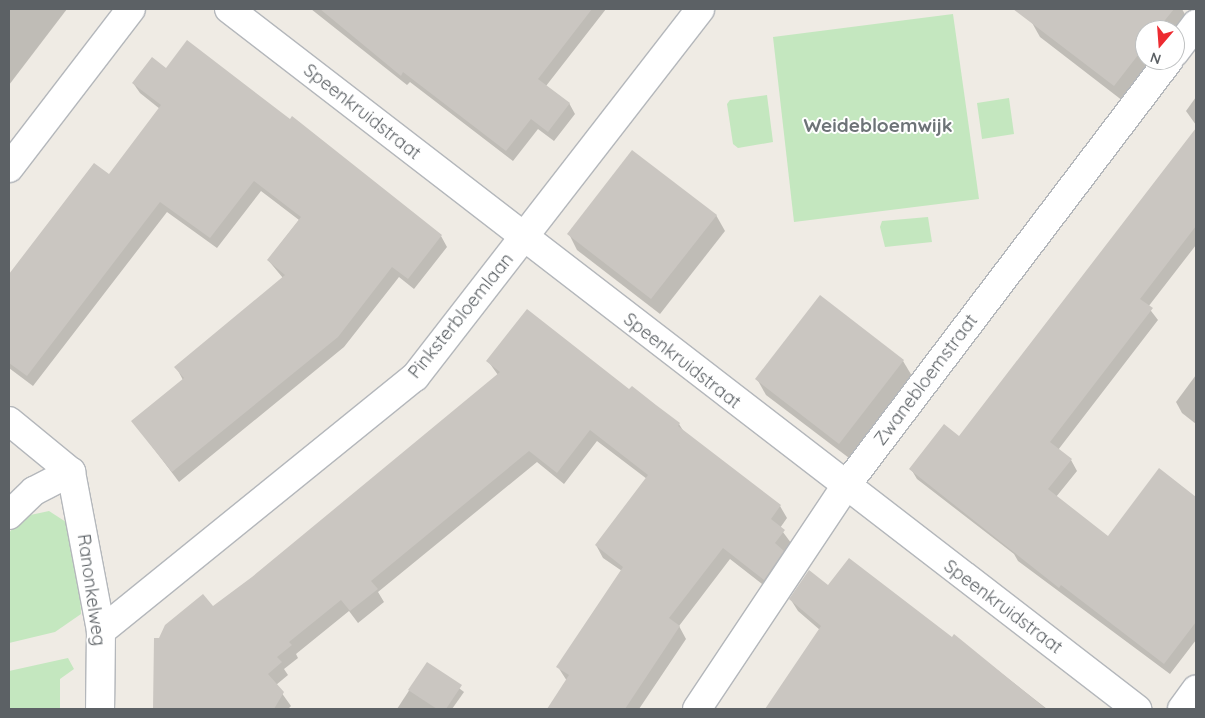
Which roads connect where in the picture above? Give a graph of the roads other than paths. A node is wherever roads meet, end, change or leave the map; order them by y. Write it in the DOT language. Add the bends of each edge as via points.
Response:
graph roads {
  1 [pos="131,9"];
  2 [pos="229,9"];
  3 [pos="700,9"];
  4 [pos="1196,24"];
  5 [pos="1185,39"];
  6 [pos="1161,70"];
  7 [pos="9,168"];
  8 [pos="523,238"];
  9 [pos="9,421"];
  10 [pos="72,472"];
  11 [pos="845,486"];
  12 [pos="9,515"];
  13 [pos="101,631"];
  14 [pos="1196,690"];
  15 [pos="100,709"];
  16 [pos="697,709"];
  17 [pos="1137,709"];
  18 [pos="1182,709"];
  1 -- 7 [label="street"];
  2 -- 8 [label="street, Speenkruidstraat"];
  3 -- 8 [label="street, Pinksterbloemlaan"];
  4 -- 5 [label="street"];
  6 -- 11 [label="street, Zwanebloemstraat"];
  8 -- 11 [label="street, Speenkruidstraat"];
  8 -- 13 [label="street, Pinksterbloemlaan" via="415,377"];
  9 -- 10 [label="street"];
  10 -- 12 [label="street" via="34,491"];
  10 -- 13 [label="street, Ranonkelweg"];
  11 -- 16 [label="street, Zwanebloemstraat"];
  11 -- 17 [label="street, Speenkruidstraat"];
  13 -- 15 [label="street, Ranonkelweg"];
  14 -- 18 [label="street"];
}
